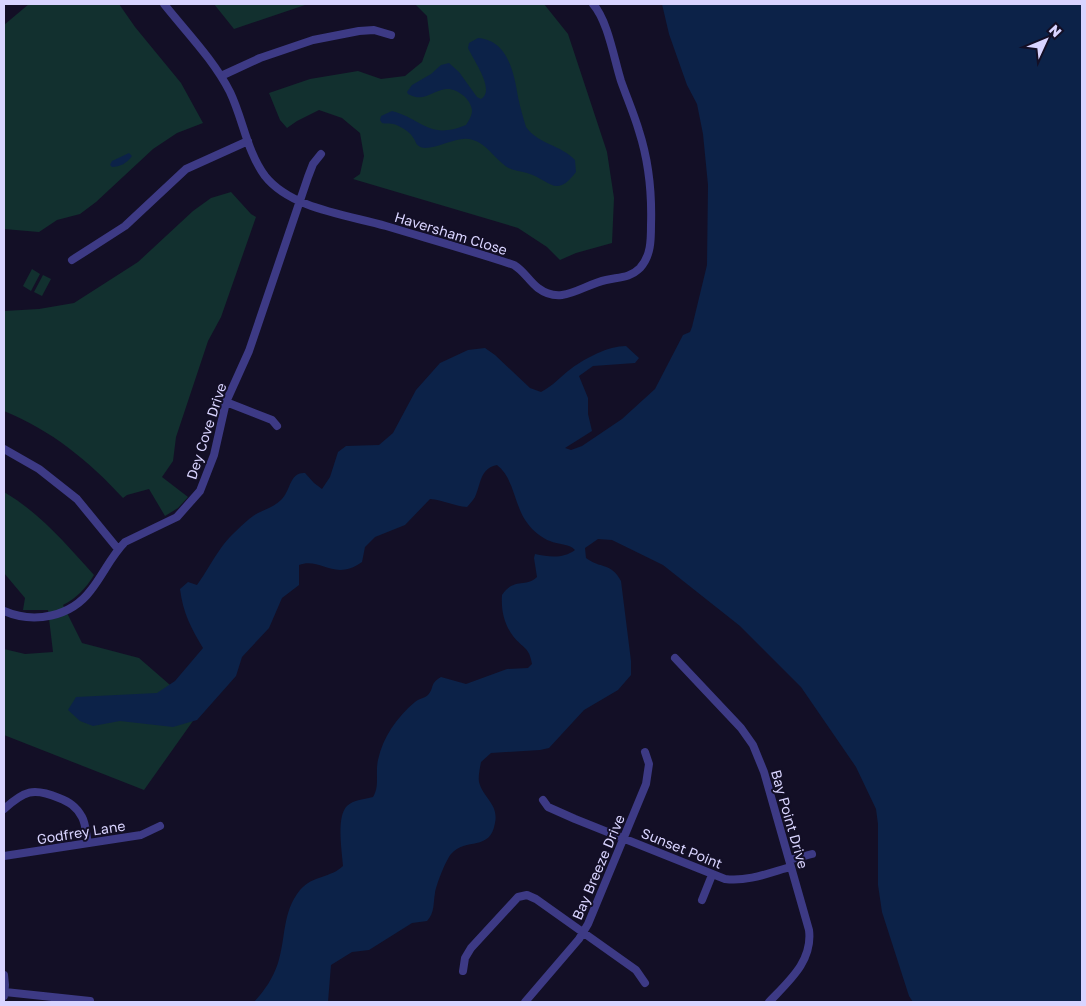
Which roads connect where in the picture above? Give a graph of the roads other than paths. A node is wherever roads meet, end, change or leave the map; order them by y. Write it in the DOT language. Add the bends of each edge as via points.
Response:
graph roads {
  1 [pos="164,4"];
  2 [pos="593,4"];
  3 [pos="390,35"];
  4 [pos="221,76"];
  5 [pos="248,141"];
  6 [pos="321,154"];
  7 [pos="299,201"];
  8 [pos="72,260"];
  9 [pos="226,402"];
  10 [pos="278,426"];
  11 [pos="4,449"];
  12 [pos="118,549"];
  13 [pos="4,611"];
  14 [pos="675,658"];
  15 [pos="645,752"];
  16 [pos="543,800"];
  17 [pos="4,809"];
  18 [pos="160,826"];
  19 [pos="624,838"];
  20 [pos="88,843"];
  21 [pos="812,854"];
  22 [pos="4,856"];
  23 [pos="789,863"];
  24 [pos="712,875"];
  25 [pos="702,900"];
  26 [pos="584,932"];
  27 [pos="463,971"];
  28 [pos="4,974"];
  29 [pos="644,983"];
  30 [pos="4,994"];
  31 [pos="90,1001"];
  32 [pos="526,1002"];
  33 [pos="769,1002"];
  1 -- 4 [label="street, Haversham Close"];
  2 -- 7 [label="street, Haversham Close" via="603,21 640,132 648,170 651,206 649,251 636,272 556,296 538,288 514,265"];
  3 -- 4 [label="street" via="374,30 312,40"];
  4 -- 5 [label="street, Haversham Close" via="237,108"];
  5 -- 7 [label="street, Haversham Close" via="265,176 279,190"];
  5 -- 8 [label="street" via="186,169 125,226"];
  6 -- 7 [label="street, Dey Cove Drive" via="313,164"];
  7 -- 9 [label="street, Dey Cove Drive" via="249,351"];
  9 -- 10 [label="street" via="272,420"];
  9 -- 12 [label="street, Dey Cove Drive" via="214,454 200,491 177,517 124,542"];
  11 -- 12 [label="street" via="39,469 77,499"];
  12 -- 13 [label="street, Dey Cove Drive" via="92,588 74,606 57,614 34,618"];
  14 -- 23 [label="street, Bay Point Drive" via="734,720 753,745 764,772"];
  15 -- 19 [label="street, Bay Breeze Drive" via="649,764 646,784"];
  16 -- 19 [label="street, Sunset Point" via="548,807"];
  17 -- 20 [label="street" via="16,798 34,791 69,802 83,819"];
  18 -- 20 [label="street, Godfrey Lane" via="141,836"];
  19 -- 24 [label="street, Sunset Point"];
  19 -- 26 [label="street, Bay Breeze Drive"];
  20 -- 22 [label="street, Godfrey Lane"];
  21 -- 23 [label="street, Sunset Point"];
  23 -- 24 [label="street, Sunset Point" via="738,880"];
  23 -- 33 [label="street, Bay Point Drive" via="809,930 810,946 800,967"];
  24 -- 25 [label="street"];
  26 -- 27 [label="street" via="536,899 518,897 471,948"];
  26 -- 29 [label="street" via="636,970"];
  26 -- 32 [label="street, Bay Breeze Drive"];
  28 -- 30 [label="street"];
  30 -- 31 [label="street"];
}
